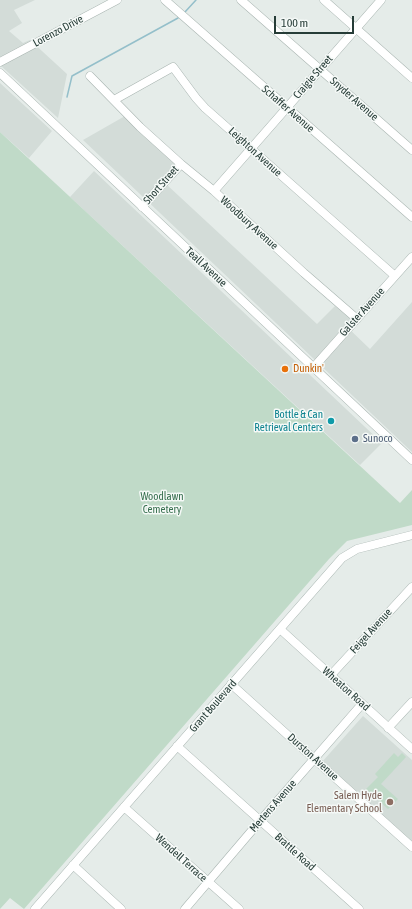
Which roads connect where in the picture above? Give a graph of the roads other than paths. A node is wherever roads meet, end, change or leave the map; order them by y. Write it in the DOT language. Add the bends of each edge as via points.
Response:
graph roads {
  1 [pos="116,0"];
  2 [pos="164,0"];
  3 [pos="241,0"];
  4 [pos="324,0"];
  5 [pos="381,0"];
  6 [pos="356,28"];
  7 [pos="0,62"];
  8 [pos="320,69"];
  9 [pos="0,73"];
  10 [pos="90,76"];
  11 [pos="412,78"];
  12 [pos="114,100"];
  13 [pos="287,108"];
  14 [pos="252,148"];
  15 [pos="412,150"];
  16 [pos="181,164"];
  17 [pos="214,191"];
  18 [pos="142,207"];
  19 [pos="412,217"];
  20 [pos="412,257"];
  21 [pos="395,276"];
  22 [pos="357,319"];
  23 [pos="313,368"];
  24 [pos="412,460"];
  25 [pos="412,535"];
  26 [pos="412,588"];
  27 [pos="280,629"];
  28 [pos="331,675"];
  29 [pos="232,684"];
  30 [pos="412,702"];
  31 [pos="362,704"];
  32 [pos="388,728"];
  33 [pos="177,746"];
  34 [pos="412,749"];
  35 [pos="315,759"];
  36 [pos="124,807"];
  37 [pos="260,820"];
  38 [pos="412,846"];
  39 [pos="73,866"];
  40 [pos="209,882"];
  41 [pos="35,909"];
  42 [pos="121,909"];
  43 [pos="185,909"];
  44 [pos="239,909"];
  45 [pos="359,909"];
  1 -- 7 [label="street, Lorenzo Drive"];
  2 -- 13 [label="street, Schaffer Avenue"];
  3 -- 8 [label="street, Snyder Avenue"];
  4 -- 6 [label="street"];
  5 -- 6 [label="street, Craigie Street"];
  6 -- 8 [label="street, Craigie Street"];
  6 -- 11 [label="street"];
  8 -- 13 [label="street, Craigie Street"];
  8 -- 15 [label="street, Snyder Avenue"];
  9 -- 18 [label="street, Teall Avenue"];
  10 -- 12 [label="street, Woodbury Avenue"];
  12 -- 14 [label="street, Leighton Avenue" via="173,67 196,98"];
  12 -- 16 [label="street, Woodbury Avenue"];
  13 -- 14 [label="street, Craigie Street"];
  13 -- 19 [label="street, Schaffer Avenue"];
  14 -- 17 [label="street, Craigie Street"];
  14 -- 21 [label="street, Leighton Avenue"];
  16 -- 17 [label="street, Woodbury Avenue"];
  16 -- 18 [label="street, Short Street"];
  17 -- 22 [label="street, Woodbury Avenue"];
  18 -- 23 [label="street, Teall Avenue"];
  20 -- 21 [label="street, Galster Avenue"];
  21 -- 22 [label="street, Galster Avenue"];
  22 -- 23 [label="street, Galster Avenue"];
  23 -- 24 [label="street, Teall Avenue"];
  25 -- 27 [label="street, Grant Boulevard" via="351,551"];
  26 -- 28 [label="street, Feigel Avenue"];
  27 -- 28 [label="street, Wheaton Road"];
  27 -- 29 [label="street, Grant Boulevard"];
  28 -- 31 [label="street, Wheaton Road"];
  29 -- 33 [label="street, Grant Boulevard"];
  29 -- 35 [label="street, Durston Avenue"];
  30 -- 32 [label="street"];
  31 -- 32 [label="street, Wheaton Road"];
  31 -- 35 [label="street, Mertens Avenue"];
  32 -- 34 [label="street, Wheaton Road"];
  33 -- 36 [label="street, Grant Boulevard"];
  33 -- 37 [label="street, Brattle Road"];
  35 -- 37 [label="street, Mertens Avenue"];
  35 -- 38 [label="street, Durston Avenue"];
  36 -- 39 [label="street, Grant Boulevard"];
  36 -- 40 [label="street, Wendell Terrace"];
  37 -- 40 [label="street, Mertens Avenue"];
  37 -- 45 [label="street, Brattle Road"];
  39 -- 41 [label="street, Grant Boulevard"];
  39 -- 42 [label="street"];
  40 -- 43 [label="street, Mertens Avenue"];
  40 -- 44 [label="street, Wendell Terrace"];
}
